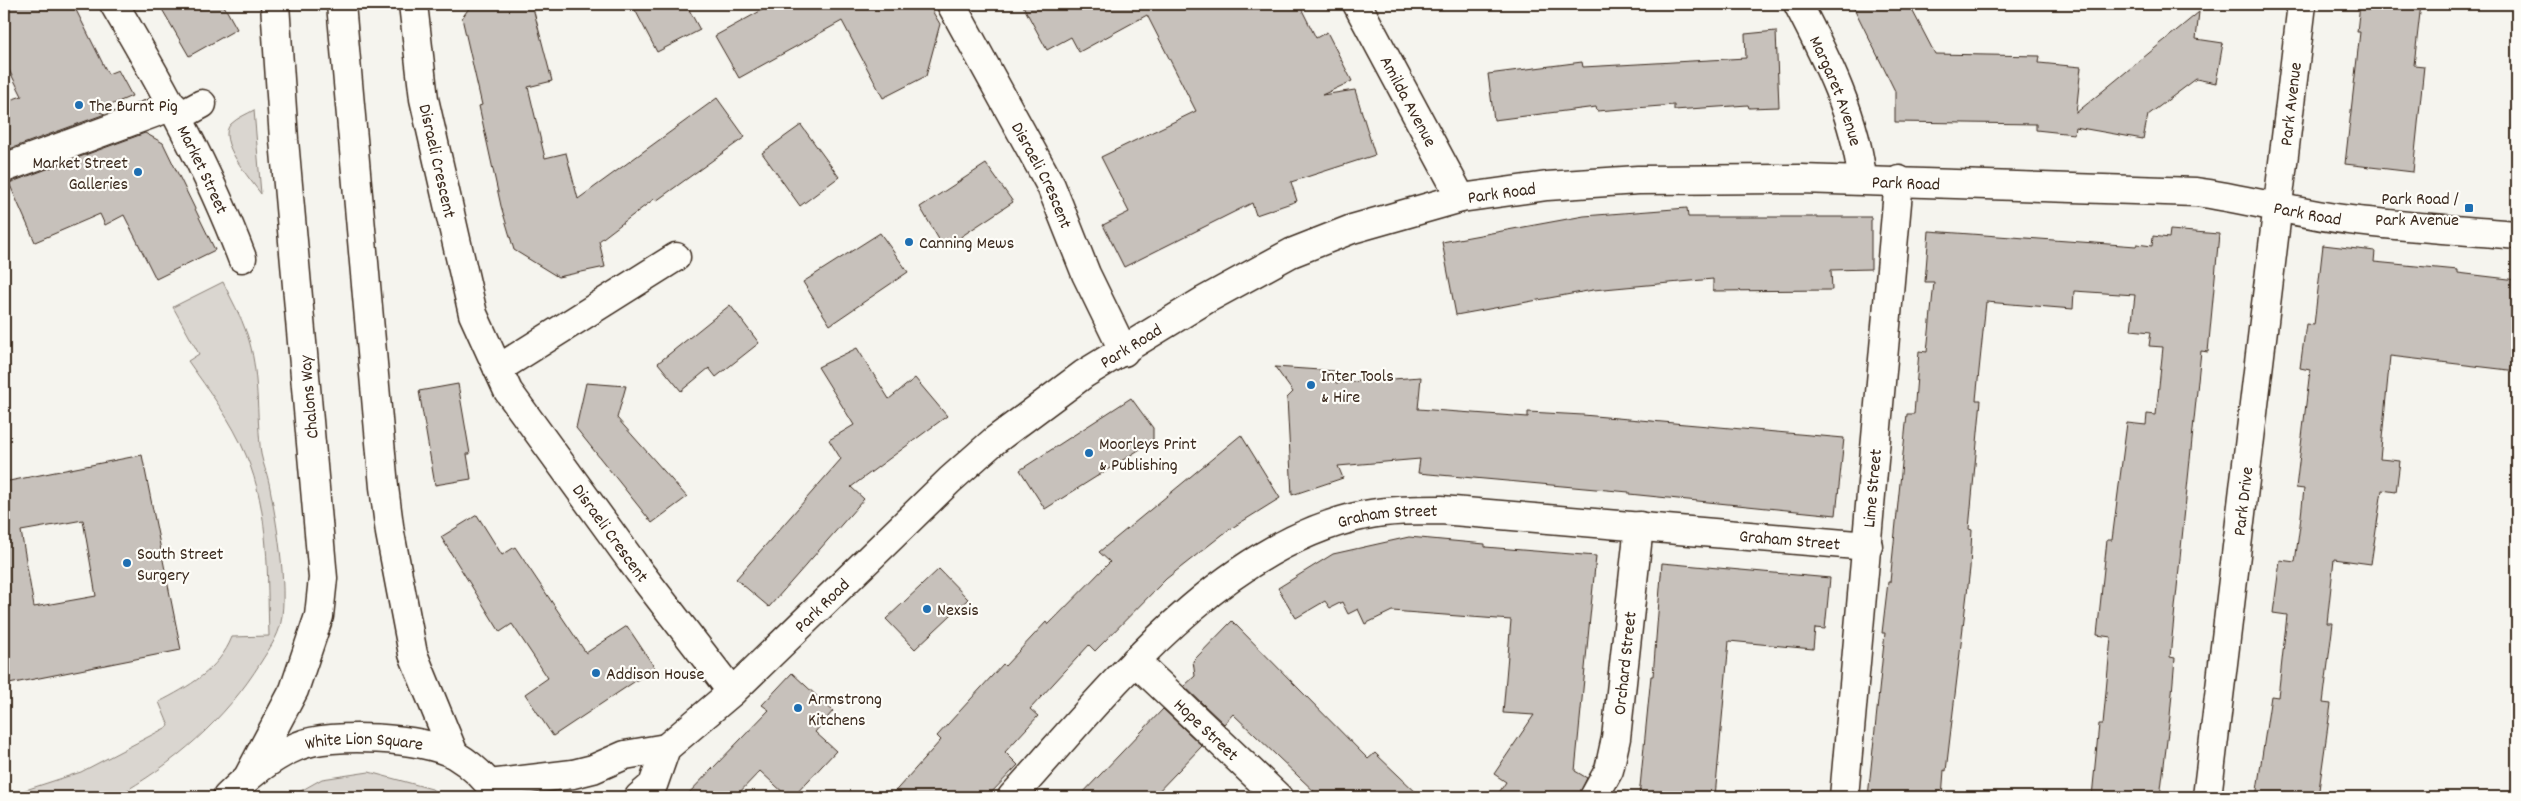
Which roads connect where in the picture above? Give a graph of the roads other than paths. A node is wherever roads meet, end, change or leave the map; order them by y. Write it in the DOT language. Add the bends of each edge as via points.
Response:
graph roads {
  1 [pos="114,4"];
  2 [pos="275,4"];
  3 [pos="341,4"];
  4 [pos="413,4"];
  5 [pos="951,4"];
  6 [pos="1357,4"];
  7 [pos="1798,4"];
  8 [pos="2302,4"];
  9 [pos="202,104"];
  10 [pos="176,112"];
  11 [pos="4,168"];
  12 [pos="1862,180"];
  13 [pos="1899,180"];
  14 [pos="1462,198"];
  15 [pos="2278,206"];
  16 [pos="2517,235"];
  17 [pos="676,257"];
  18 [pos="242,258"];
  19 [pos="1124,352"];
  20 [pos="498,370"];
  21 [pos="1638,526"];
  22 [pos="1868,546"];
  23 [pos="1135,661"];
  24 [pos="732,692"];
  25 [pos="666,748"];
  26 [pos="454,754"];
  27 [pos="249,775"];
  28 [pos="494,791"];
  29 [pos="227,797"];
  30 [pos="639,797"];
  31 [pos="1012,797"];
  32 [pos="1278,797"];
  33 [pos="1594,797"];
  34 [pos="1844,797"];
  35 [pos="2207,797"];
  1 -- 10 [label="street, Market Street"];
  2 -- 27 [label="street, Chalons Way" via="323,578 319,616 294,690"];
  3 -- 26 [label="street" via="390,533 413,654"];
  4 -- 20 [label="street, Disraeli Crescent" via="424,99 473,314"];
  5 -- 19 [label="street, Disraeli Crescent" via="1051,186 1086,274"];
  6 -- 14 [label="street, Amilda Avenue"];
  7 -- 12 [label="street, Margaret Avenue" via="1828,66 1855,136"];
  8 -- 15 [label="street, Park Avenue"];
  9 -- 10 [label="street"];
  10 -- 11 [label="street"];
  10 -- 18 [label="street, Market Street" via="210,180"];
  12 -- 13 [label="street, Park Road"];
  12 -- 14 [label="street, Park Road" via="1638,180 1547,186"];
  13 -- 15 [label="street, Park Road" via="2196,192"];
  13 -- 22 [label="street, Lime Street"];
  14 -- 19 [label="street, Park Road" via="1352,229 1291,253 1205,300"];
  15 -- 16 [label="street, Park Road" via="2351,221"];
  15 -- 35 [label="street, Park Drive"];
  17 -- 20 [label="street"];
  19 -- 24 [label="street, Park Road" via="1084,374 950,480"];
  20 -- 24 [label="street, Disraeli Crescent" via="508,391 555,457"];
  21 -- 22 [label="street, Graham Street"];
  21 -- 23 [label="street, Graham Street" via="1441,510 1400,510 1364,515 1297,538 1230,577 1202,598"];
  21 -- 33 [label="street, Orchard Street" via="1616,738 1609,770"];
  22 -- 34 [label="street, Lime Street"];
  23 -- 31 [label="street, Graham Street"];
  23 -- 32 [label="street, Hope Street"];
  24 -- 25 [label="street, Park Road"];
  25 -- 28 [label="street" via="625,755 593,769"];
  25 -- 30 [label="street" via="653,785"];
  26 -- 27 [label="street, White Lion Square" via="414,742 369,736 336,739 299,745"];
  26 -- 28 [label="street, White Lion Square"];
  27 -- 29 [label="street, White Lion Square"];
}
